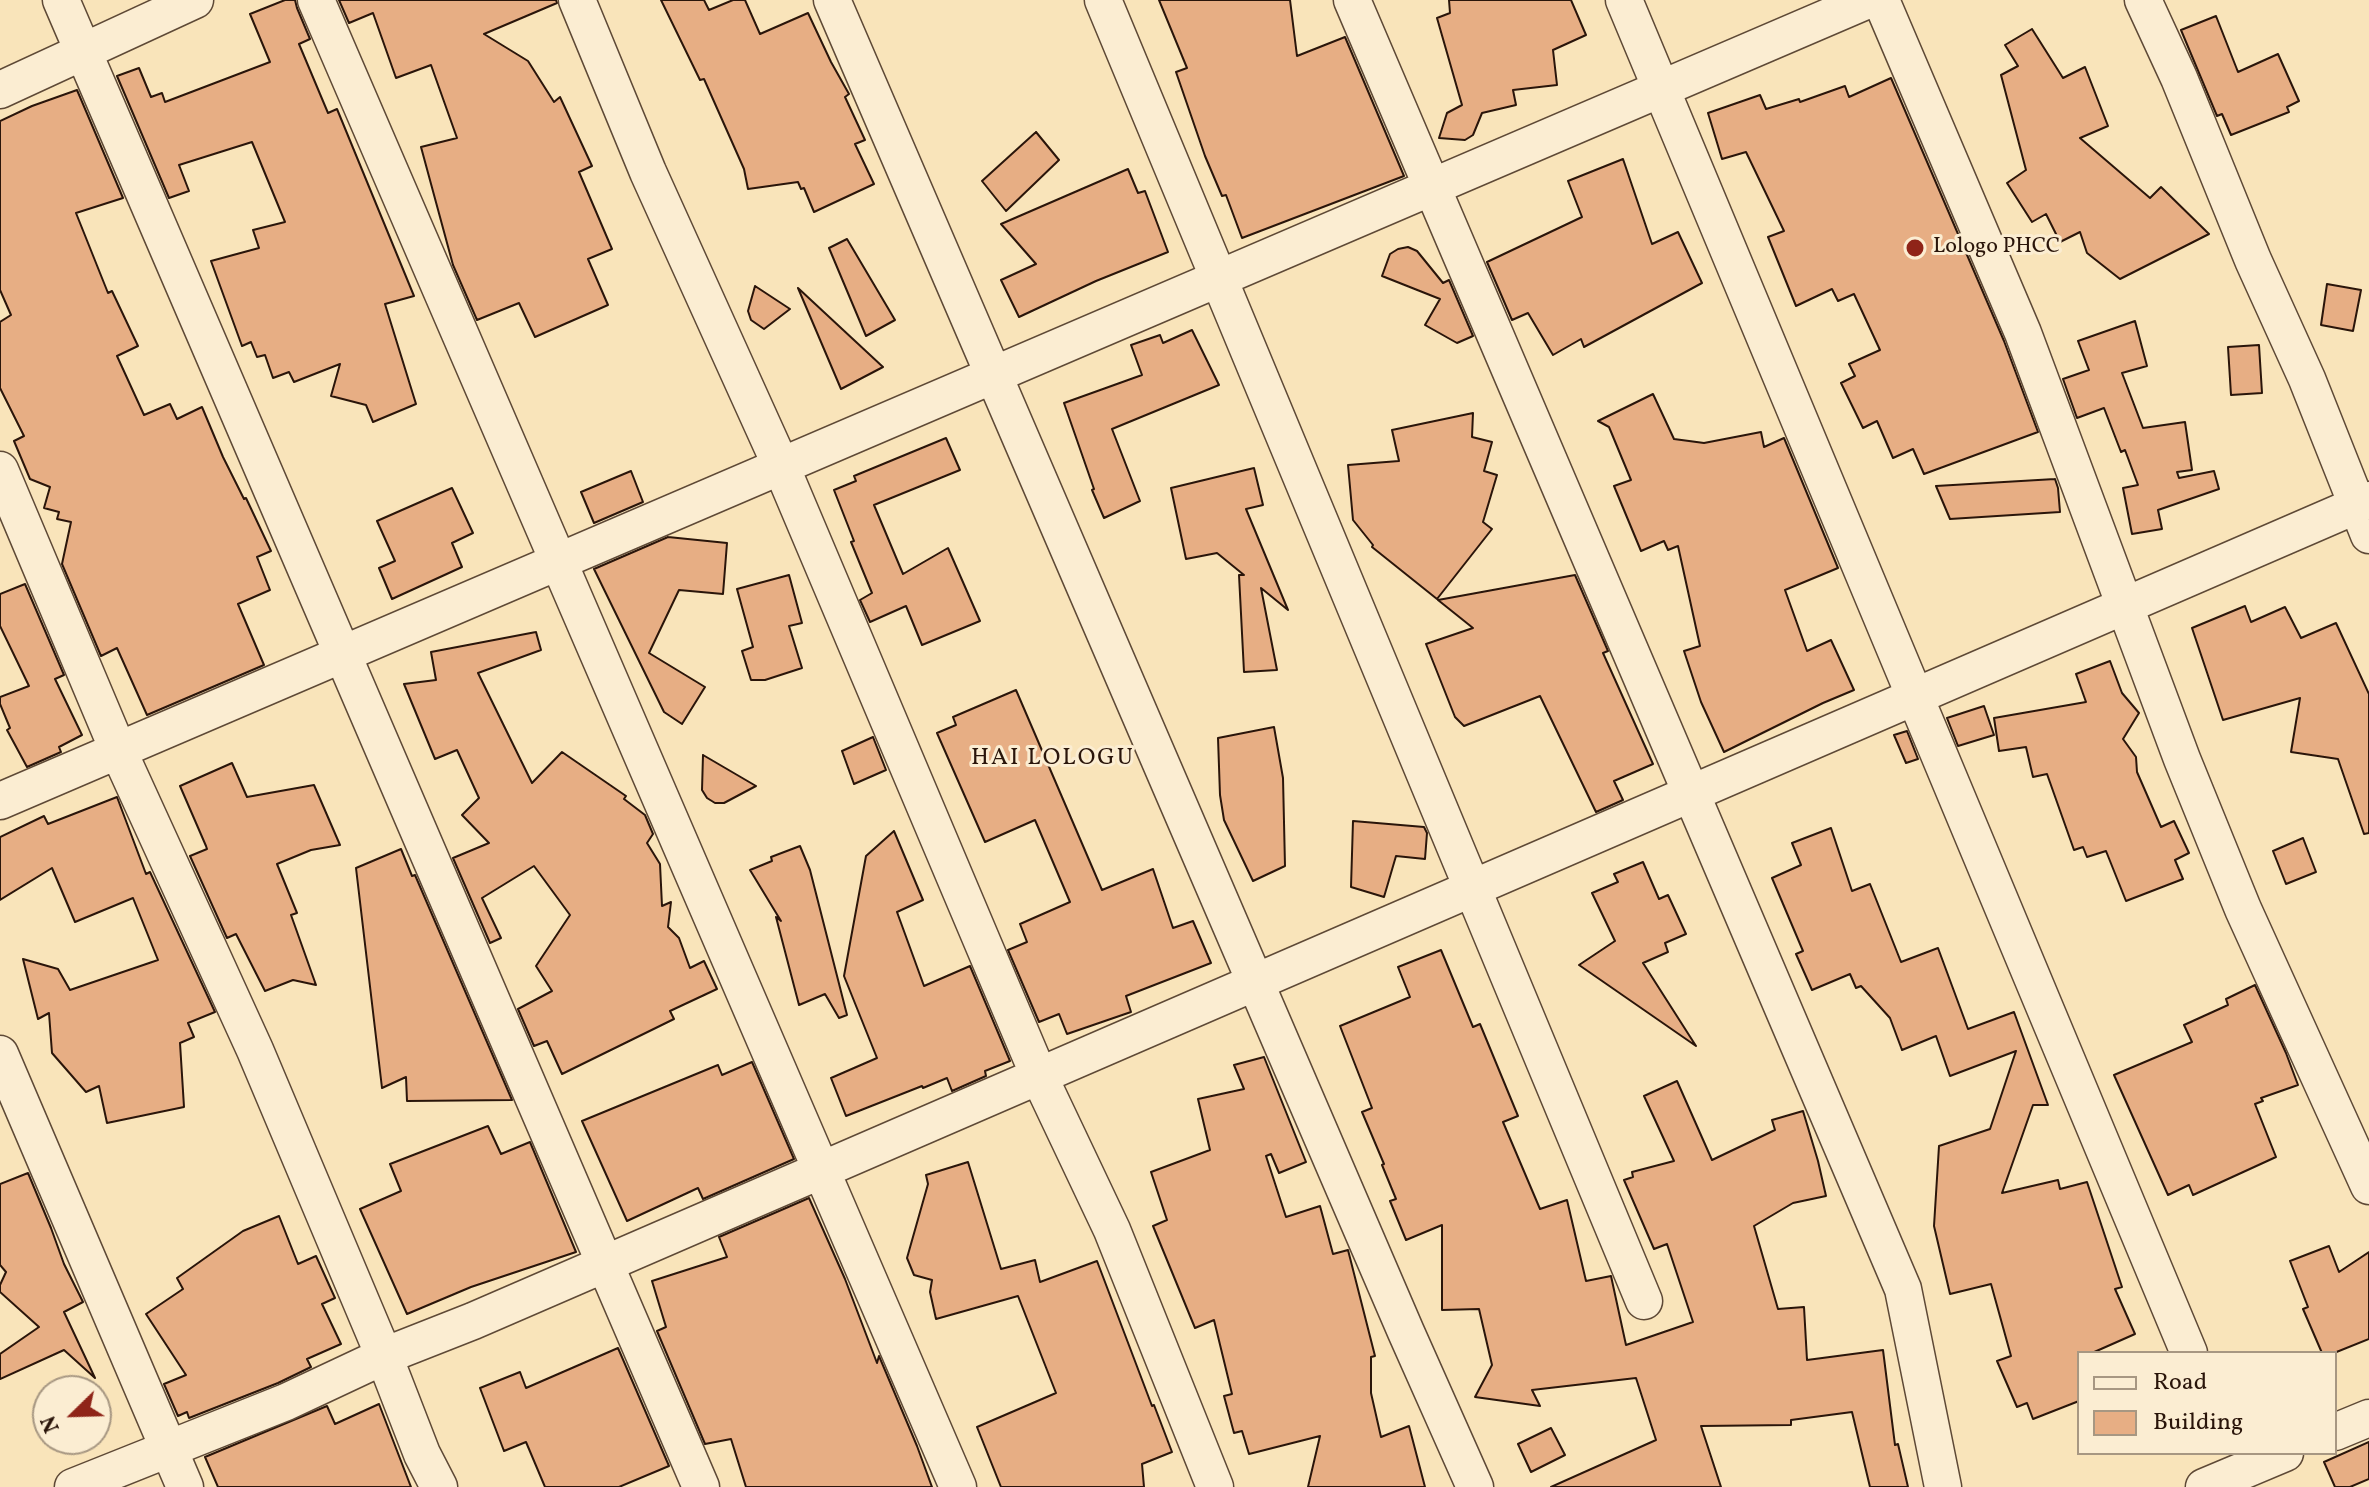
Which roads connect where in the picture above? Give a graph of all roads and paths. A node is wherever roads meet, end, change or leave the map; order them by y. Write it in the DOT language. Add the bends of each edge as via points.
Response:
graph roads {
  1 [pos="61,0"];
  2 [pos="195,0"];
  3 [pos="316,0"];
  4 [pos="577,0"];
  5 [pos="832,0"];
  6 [pos="1103,0"];
  7 [pos="1352,0"];
  8 [pos="1624,0"];
  9 [pos="1868,0"];
  10 [pos="1881,0"];
  11 [pos="2143,0"];
  12 [pos="84,53"];
  13 [pos="1661,89"];
  14 [pos="0,90"];
  15 [pos="1432,188"];
  16 [pos="1219,279"];
  17 [pos="993,375"];
  18 [pos="781,466"];
  19 [pos="0,470"];
  20 [pos="2365,513"];
  21 [pos="558,562"];
  22 [pos="2125,605"];
  23 [pos="342,654"];
  24 [pos="1914,696"];
  25 [pos="118,750"];
  26 [pos="1691,793"];
  27 [pos="0,801"];
  28 [pos="1472,888"];
  29 [pos="1256,982"];
  30 [pos="0,1054"];
  31 [pos="1039,1076"];
  32 [pos="821,1170"];
  33 [pos="2369,1186"];
  34 [pos="605,1264"];
  35 [pos="1644,1301"];
  36 [pos="2188,1351"];
  37 [pos="384,1356"];
  38 [pos="2369,1418"];
  39 [pos="2337,1431"];
  40 [pos="168,1448"];
  41 [pos="2280,1455"];
  42 [pos="2239,1471"];
  43 [pos="73,1487"];
  44 [pos="185,1487"];
  45 [pos="439,1487"];
  46 [pos="701,1487"];
  47 [pos="958,1487"];
  48 [pos="1215,1487"];
  49 [pos="1475,1487"];
  50 [pos="1943,1487"];
  51 [pos="2204,1487"];
  1 -- 12 [label="street"];
  2 -- 12 [label="street"];
  3 -- 21 [label="street"];
  4 -- 18 [label="street"];
  5 -- 17 [label="street"];
  6 -- 16 [label="street"];
  7 -- 15 [label="street"];
  8 -- 13 [label="street"];
  9 -- 13 [label="street"];
  10 -- 22 [label="street" via="2023,333"];
  11 -- 20 [label="street"];
  12 -- 14 [label="street"];
  12 -- 23 [label="street"];
  13 -- 15 [label="street"];
  13 -- 24 [label="street"];
  15 -- 16 [label="street"];
  15 -- 26 [label="street"];
  16 -- 17 [label="street"];
  16 -- 28 [label="street"];
  17 -- 18 [label="street"];
  17 -- 29 [label="street"];
  18 -- 21 [label="street"];
  18 -- 31 [label="street"];
  19 -- 25 [label="street"];
  20 -- 22 [label="street"];
  21 -- 23 [label="street"];
  21 -- 32 [label="street"];
  22 -- 24 [label="street"];
  22 -- 33 [label="street" via="2243,909"];
  23 -- 25 [label="street"];
  23 -- 34 [label="street"];
  24 -- 26 [label="street"];
  24 -- 36 [label="street"];
  25 -- 27 [label="street"];
  25 -- 37 [label="street" via="255,1050"];
  26 -- 28 [label="street"];
  26 -- 50 [label="street" via="1903,1289"];
  28 -- 29 [label="street"];
  28 -- 35 [label="street"];
  29 -- 31 [label="street"];
  29 -- 49 [label="street"];
  30 -- 40 [label="street"];
  31 -- 32 [label="street"];
  31 -- 48 [label="street" via="1112,1230"];
  32 -- 34 [label="street"];
  32 -- 47 [label="street"];
  34 -- 37 [label="street"];
  34 -- 46 [label="street"];
  37 -- 40 [label="street"];
  37 -- 45 [label="street"];
  38 -- 39 [label="street"];
  40 -- 43 [label="street"];
  40 -- 44 [label="street"];
  41 -- 42 [label="street"];
  42 -- 51 [label="street"];
}
